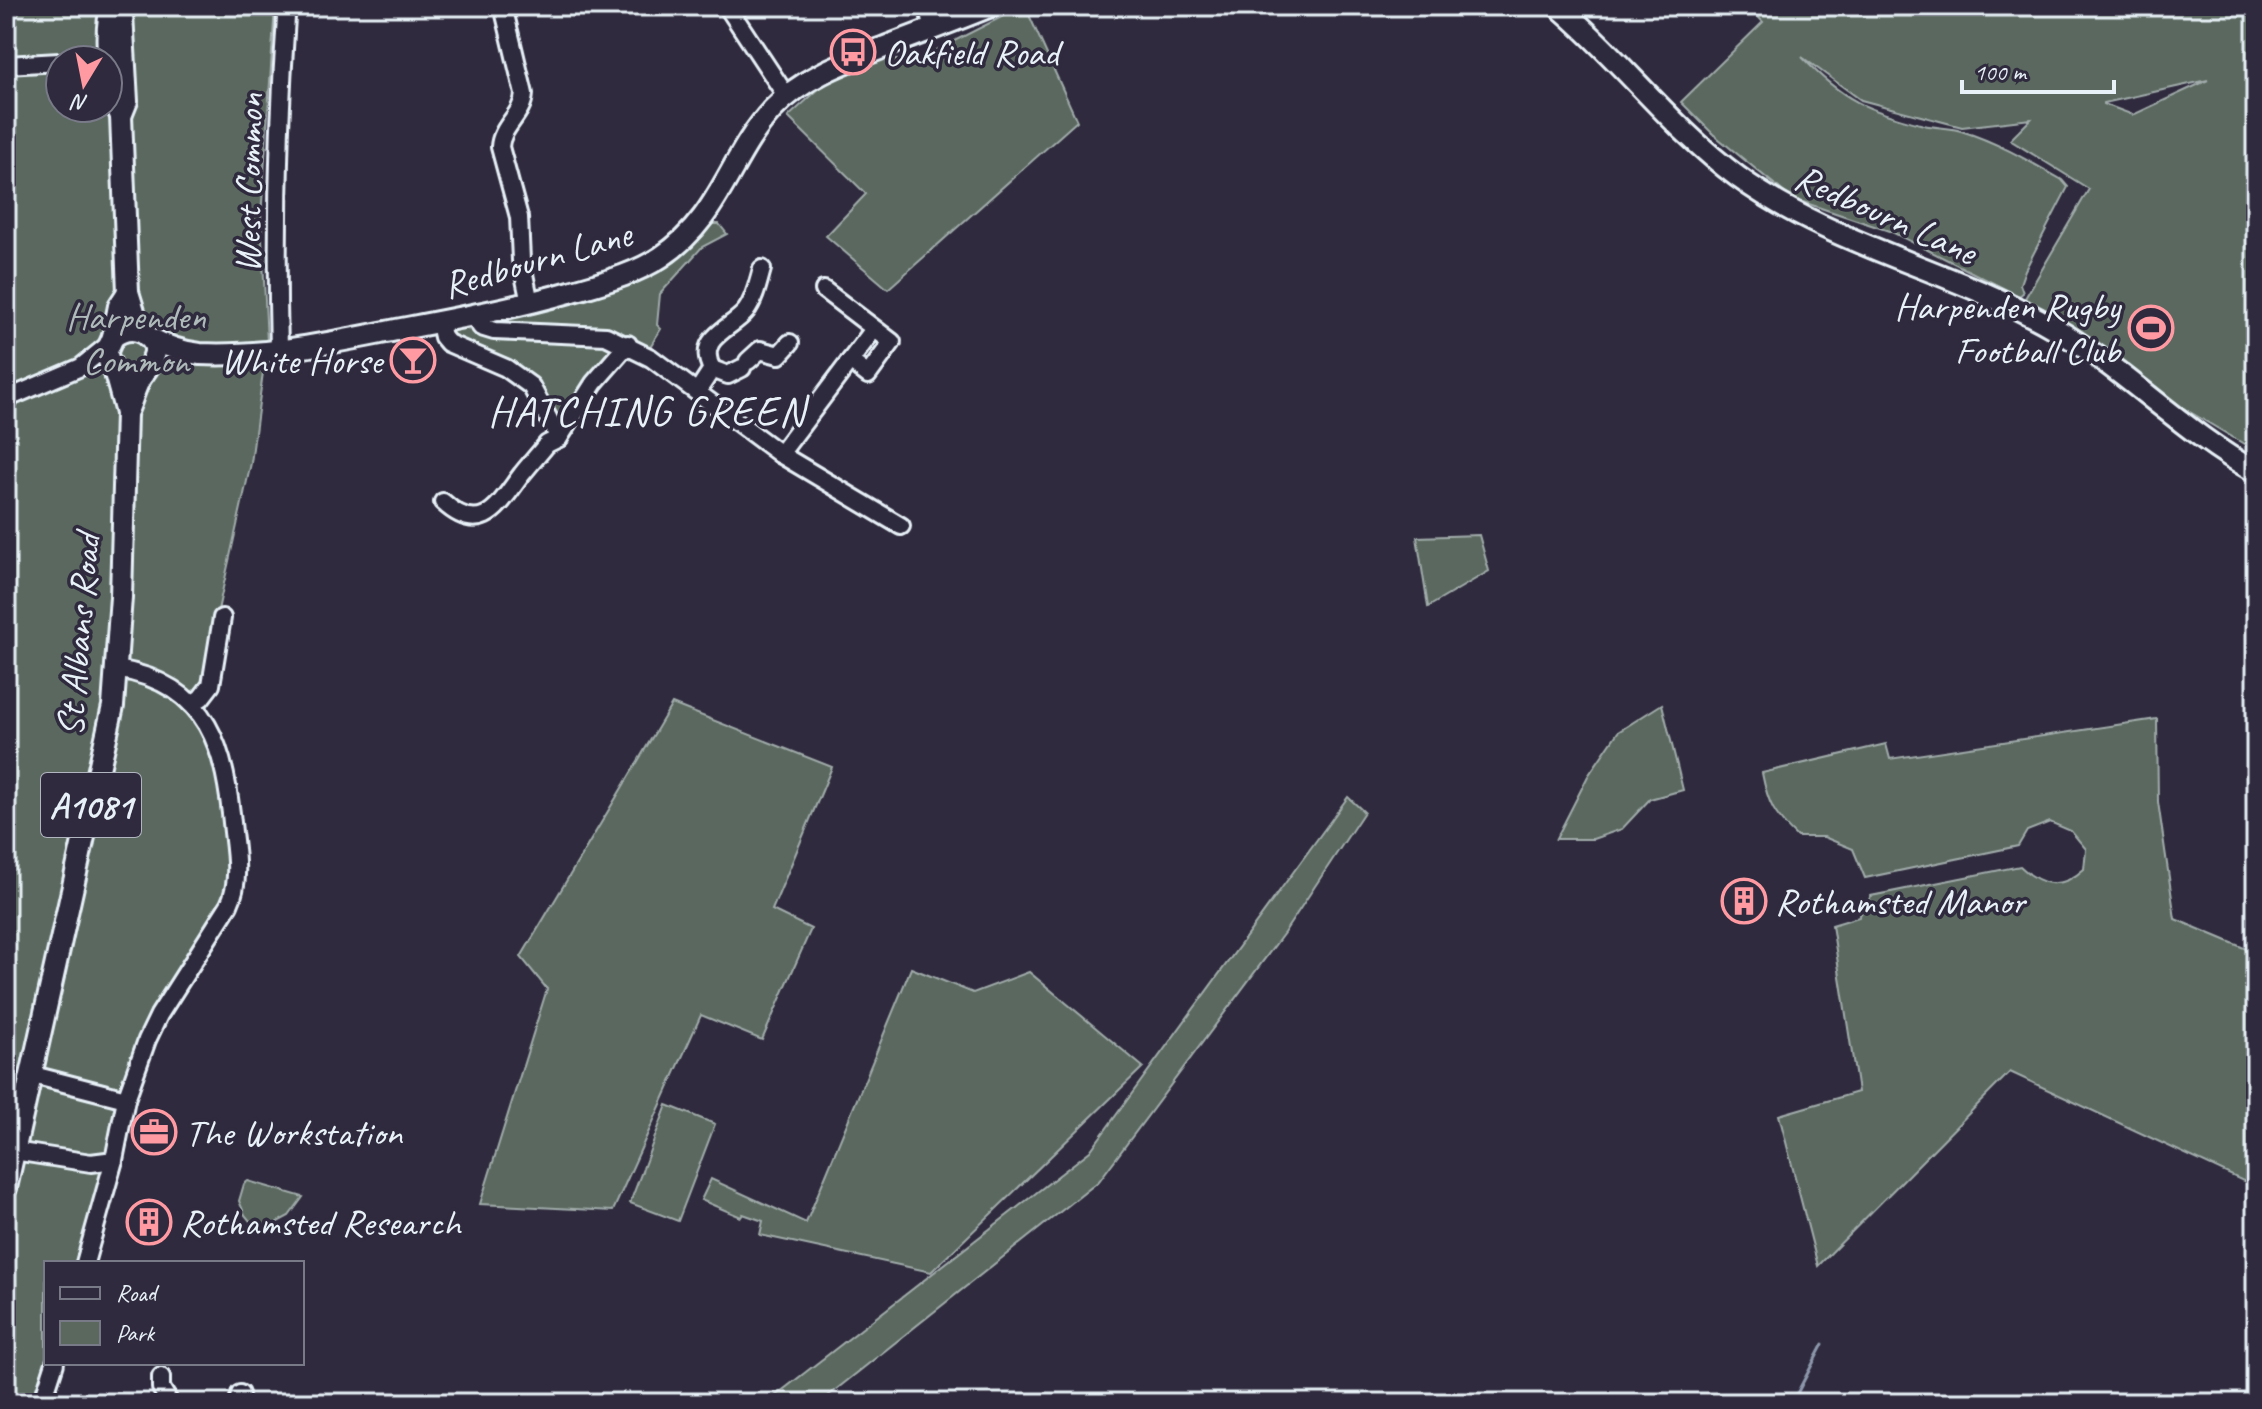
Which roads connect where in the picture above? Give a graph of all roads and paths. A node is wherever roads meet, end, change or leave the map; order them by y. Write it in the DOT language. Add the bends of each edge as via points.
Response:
graph roads {
  1 [pos="113,6"];
  2 [pos="503,6"];
  3 [pos="727,6"];
  4 [pos="931,6"];
  5 [pos="991,6"];
  6 [pos="1558,6"];
  7 [pos="286,17"];
  8 [pos="933,29"];
  9 [pos="113,44"];
  10 [pos="44,63"];
  11 [pos="6,65"];
  12 [pos="787,97"];
  13 [pos="121,124"];
  14 [pos="762,269"];
  15 [pos="824,290"];
  16 [pos="128,292"];
  17 [pos="530,303"];
  18 [pos="473,315"];
  19 [pos="440,323"];
  20 [pos="144,334"];
  21 [pos="110,341"];
  22 [pos="790,343"];
  23 [pos="628,344"];
  24 [pos="279,350"];
  25 [pos="196,353"];
  26 [pos="81,367"];
  27 [pos="712,369"];
  28 [pos="147,370"];
  29 [pos="114,372"];
  30 [pos="697,392"];
  31 [pos="6,399"];
  32 [pos="126,413"];
  33 [pos="559,438"];
  34 [pos="780,454"];
  35 [pos="2256,472"];
  36 [pos="443,502"];
  37 [pos="901,526"];
  38 [pos="222,618"];
  39 [pos="117,669"];
  40 [pos="191,704"];
  41 [pos="33,1075"];
  42 [pos="126,1099"];
  43 [pos="14,1151"];
  44 [pos="114,1160"];
  45 [pos="6,1188"];
  46 [pos="86,1261"];
  47 [pos="54,1365"];
  48 [pos="161,1377"];
  49 [pos="42,1403"];
  50 [pos="170,1403"];
  1 -- 9 [label="main road, St Albans Road" via="122,14"];
  2 -- 17 [label="street" via="524,94 500,147 519,217"];
  3 -- 12 [label="street"];
  4 -- 8 [label="street"];
  5 -- 8 [label="main road, Redbourn Lane"];
  6 -- 35 [label="main road, Redbourn Lane" via="1703,147 1772,201 1831,232 2054,328"];
  7 -- 24 [label="street, West Common" via="277,172"];
  8 -- 12 [label="main road, Redbourn Lane" via="825,71"];
  10 -- 11 [label="street"];
  12 -- 17 [label="main road, Redbourn Lane" via="762,124 706,215 681,243 619,277"];
  13 -- 16 [label="main road, St Albans Road"];
  14 -- 27 [label="street" via="748,308 711,343"];
  15 -- 34 [label="street" via="892,342 868,375 850,361"];
  16 -- 20 [label="main road, St Albans Road"];
  16 -- 21 [label="main road, St Albans Road"];
  17 -- 18 [label="main road, Redbourn Lane"];
  18 -- 19 [label="main road, Redbourn Lane"];
  18 -- 23 [label="street" via="481,327 494,331 606,336"];
  19 -- 24 [label="main road, Redbourn Lane"];
  19 -- 33 [label="street" via="448,343 506,368 531,386"];
  20 -- 21 [label="main road" via="126,330"];
  20 -- 25 [label="main road, Redbourn Lane"];
  20 -- 28 [label="main road, St Albans Road" via="155,351"];
  21 -- 26 [label="street"];
  21 -- 29 [label="main road, St Albans Road" via="107,360"];
  22 -- 27 [label="street" via="779,355 760,350 728,375"];
  23 -- 30 [label="street"];
  23 -- 33 [label="street" via="594,383"];
  24 -- 25 [label="main road, Redbourn Lane"];
  25 -- 28 [label="main road, Redbourn Lane"];
  26 -- 29 [label="street"];
  26 -- 31 [label="street"];
  27 -- 30 [label="street"];
  28 -- 29 [label="main road" via="129,378"];
  28 -- 32 [label="main road, St Albans Road / A1081"];
  29 -- 32 [label="main road, St Albans Road / A1081"];
  30 -- 34 [label="street"];
  32 -- 39 [label="main road, St Albans Road / A1081"];
  33 -- 36 [label="street" via="547,444 495,511 461,515"];
  34 -- 37 [label="street"];
  38 -- 40 [label="street" via="211,685"];
  39 -- 40 [label="street" via="143,673"];
  39 -- 41 [label="main road, St Albans Road / A1081"];
  40 -- 42 [label="street" via="214,735 227,787 236,884 229,905 153,1027"];
  41 -- 42 [label="street"];
  41 -- 43 [label="main road, St Albans Road / A1081"];
  42 -- 44 [label="street"];
  43 -- 44 [label="street" via="91,1163"];
  43 -- 45 [label="main road, St Albans Road / A1081"];
  44 -- 46 [label="street"];
  47 -- 49 [label="street"];
  48 -- 50 [label="street"];
}
